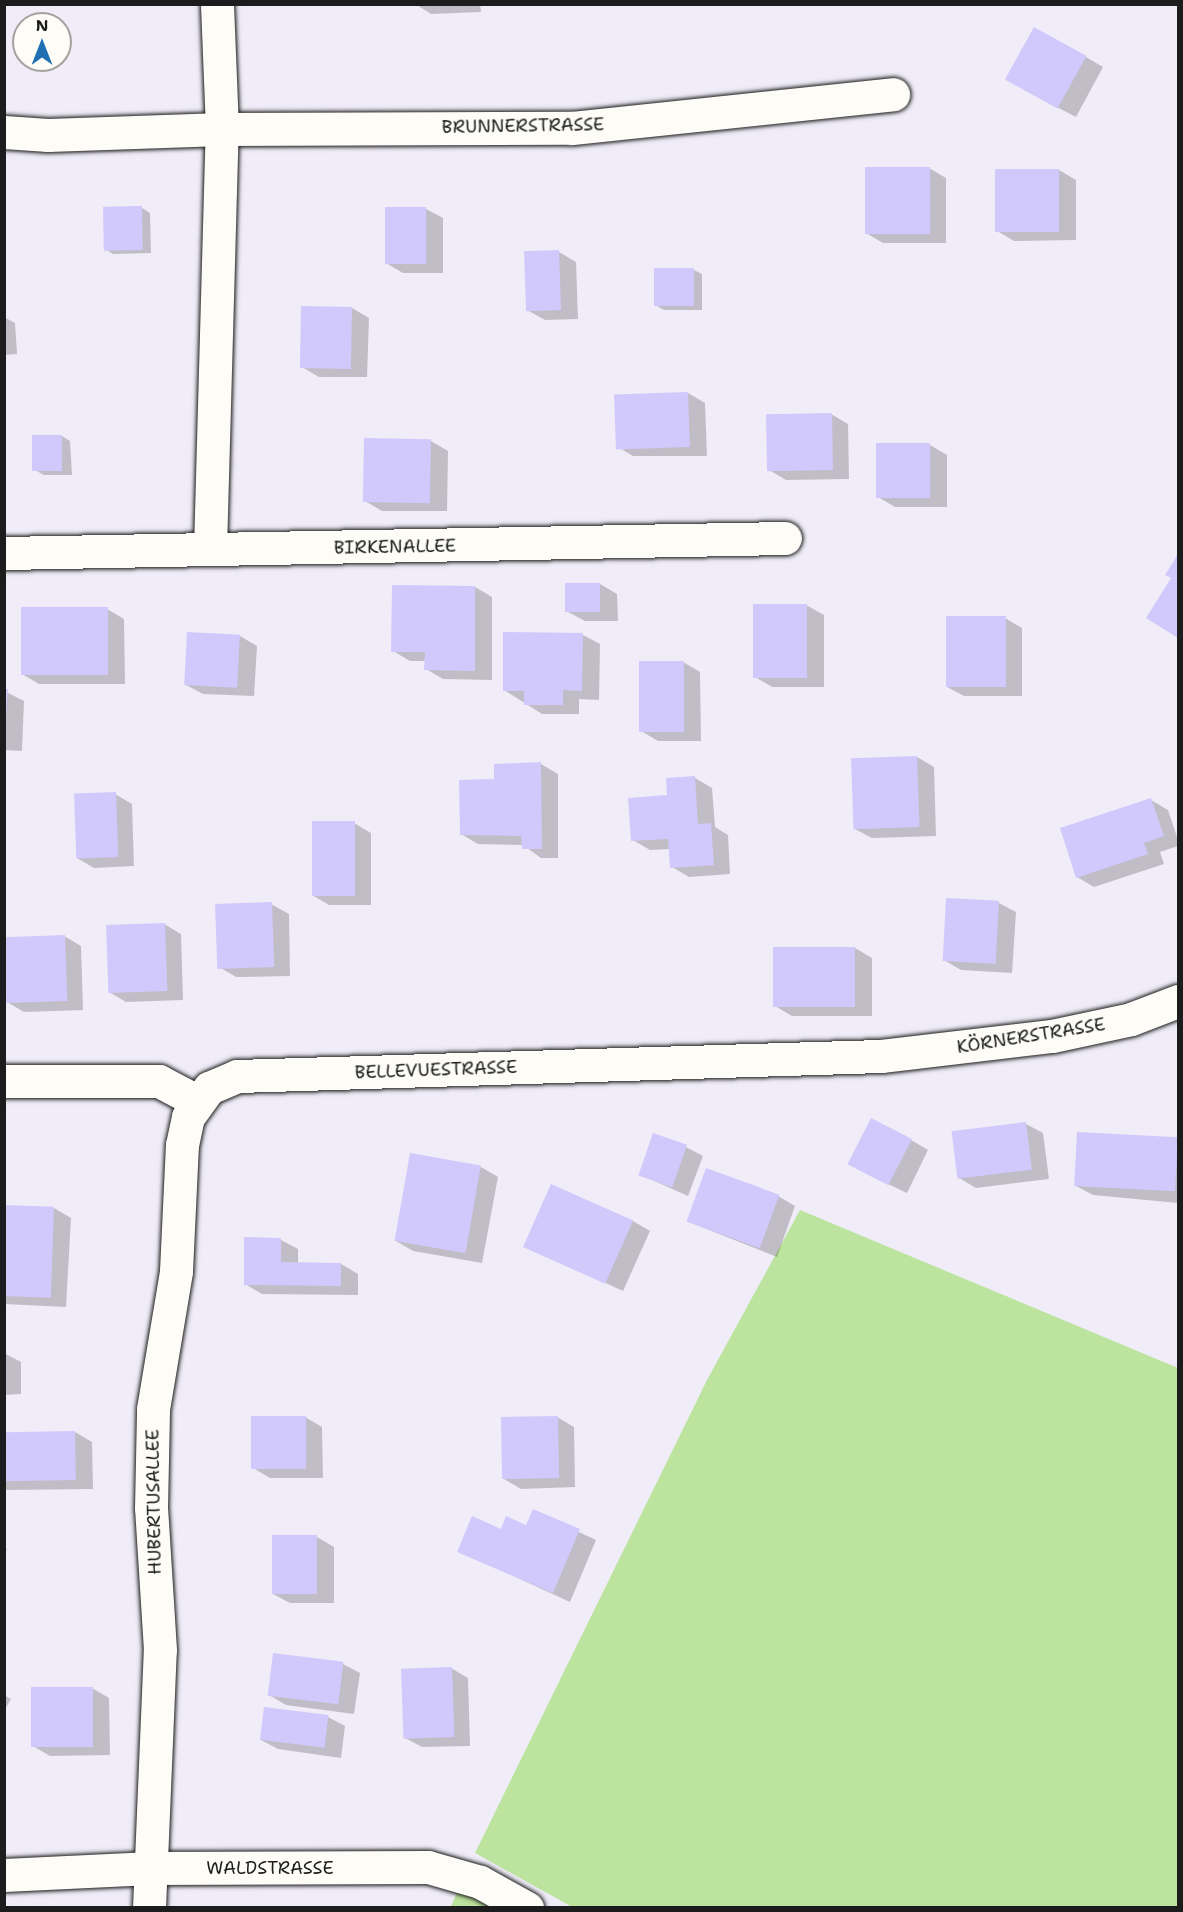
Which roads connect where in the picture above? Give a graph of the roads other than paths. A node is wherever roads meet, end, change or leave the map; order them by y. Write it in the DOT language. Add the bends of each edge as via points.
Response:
graph roads {
  1 [pos="217,4"];
  2 [pos="894,94"];
  3 [pos="222,129"];
  4 [pos="4,132"];
  5 [pos="785,538"];
  6 [pos="210,549"];
  7 [pos="4,553"];
  8 [pos="1179,1001"];
  9 [pos="881,1056"];
  10 [pos="4,1081"];
  11 [pos="196,1101"];
  12 [pos="151,1868"];
  13 [pos="4,1875"];
  14 [pos="149,1908"];
  15 [pos="527,1908"];
  1 -- 3 [label="street"];
  2 -- 3 [label="street, BRUNNERSTRASSE" via="572,128"];
  3 -- 4 [label="street, BRUNNERSTRASSE" via="48,135"];
  3 -- 6 [label="street"];
  5 -- 6 [label="street, BIRKENALLEE"];
  6 -- 7 [label="street, BIRKENALLEE"];
  8 -- 9 [label="street, KÖRNERSTRASSE" via="1131,1018 1052,1036"];
  9 -- 11 [label="street, BELLEVUESTRASSE" via="237,1076 209,1088"];
  10 -- 11 [label="street" via="159,1081"];
  11 -- 12 [label="street, HUBERTUSALLEE" via="182,1145 176,1271 153,1409 152,1518 160,1650"];
  12 -- 13 [label="street, WALDSTRASSE"];
  12 -- 14 [label="street, HUBERTUSALLEE"];
  12 -- 15 [label="street, WALDSTRASSE" via="428,1867 480,1882"];
}
